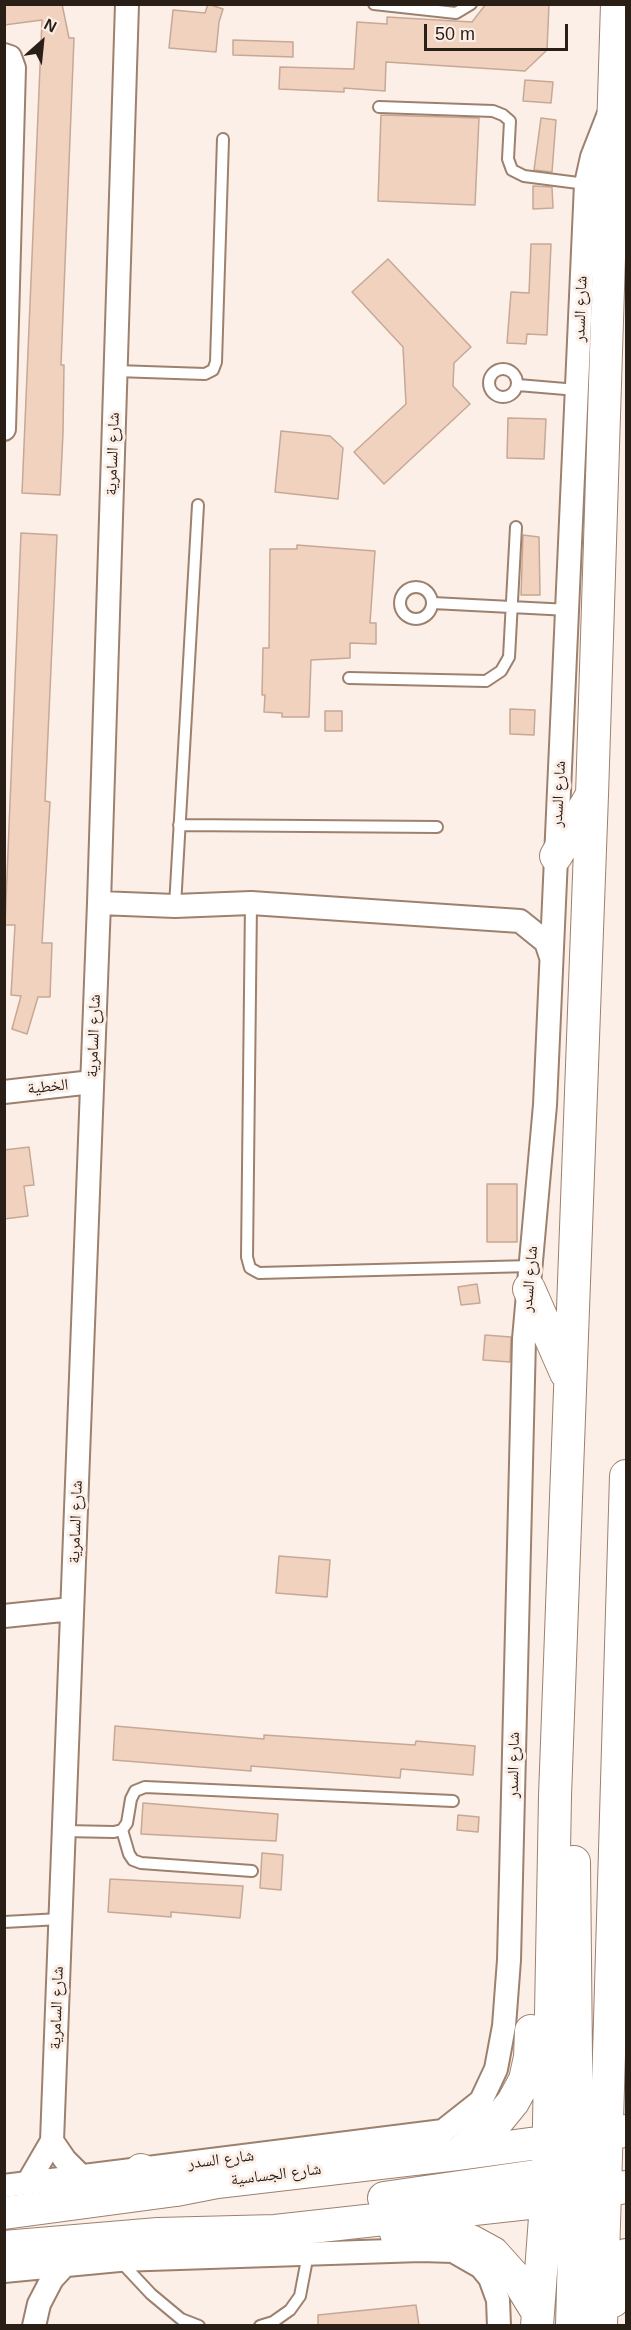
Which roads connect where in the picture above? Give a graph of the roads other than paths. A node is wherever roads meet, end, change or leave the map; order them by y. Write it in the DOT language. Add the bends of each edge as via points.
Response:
graph roads {
  1 [pos="127,4"];
  2 [pos="374,4"];
  3 [pos="471,4"];
  4 [pos="605,4"];
  5 [pos="617,4"];
  6 [pos="4,55"];
  7 [pos="615,58"];
  8 [pos="379,107"];
  9 [pos="612,107"];
  10 [pos="223,139"];
  11 [pos="586,184"];
  12 [pos="8,195"];
  13 [pos="116,371"];
  14 [pos="518,385"];
  15 [pos="577,390"];
  16 [pos="4,429"];
  17 [pos="198,505"];
  18 [pos="516,527"];
  19 [pos="433,603"];
  20 [pos="513,608"];
  21 [pos="569,610"];
  22 [pos="349,678"];
  23 [pos="592,795"];
  24 [pos="179,825"];
  25 [pos="437,827"];
  26 [pos="555,870"];
  27 [pos="99,903"];
  28 [pos="250,903"];
  29 [pos="175,906"];
  30 [pos="520,921"];
  31 [pos="551,957"];
  32 [pos="92,1082"];
  33 [pos="4,1092"];
  34 [pos="530,1277"];
  35 [pos="570,1383"];
  36 [pos="627,1476"];
  37 [pos="72,1609"];
  38 [pos="4,1616"];
  39 [pos="624,1647"];
  40 [pos="555,1796"];
  41 [pos="453,1801"];
  42 [pos="122,1830"];
  43 [pos="64,1831"];
  44 [pos="252,1871"];
  45 [pos="60,1919"];
  46 [pos="4,1922"];
  47 [pos="611,1992"];
  48 [pos="627,2034"];
  49 [pos="589,2136"];
  50 [pos="52,2141"];
  51 [pos="457,2154"];
  52 [pos="141,2170"];
  53 [pos="81,2176"];
  54 [pos="585,2179"];
  55 [pos="27,2184"];
  56 [pos="4,2186"];
  57 [pos="176,2190"];
  58 [pos="4,2213"];
  59 [pos="275,2231"];
  60 [pos="149,2234"];
  61 [pos="4,2247"];
  62 [pos="308,2254"];
  63 [pos="627,2255"];
  64 [pos="119,2260"];
  65 [pos="65,2265"];
  66 [pos="4,2271"];
  67 [pos="537,2319"];
  68 [pos="34,2325"];
  69 [pos="199,2325"];
  70 [pos="260,2325"];
  71 [pos="499,2325"];
  72 [pos="572,2325"];
  73 [pos="601,2325"];
  74 [pos="607,2325"];
  1 -- 13 [label="street, شارع السامرية"];
  2 -- 3 [label="lane" via="456,12"];
  4 -- 7 [label="main road"];
  5 -- 7 [label="main road, شارع السدر"];
  6 -- 12 [label="street" via="10,57 14,68"];
  7 -- 9 [label="main road, شارع السدر"];
  8 -- 11 [label="lane" via="493,111 510,122 508,159 512,170 524,176"];
  9 -- 11 [label="street, شارع السدر"];
  9 -- 23 [label="main road, شارع السدر"];
  10 -- 13 [label="lane" via="213,370 205,374"];
  11 -- 15 [label="street, شارع السدر"];
  12 -- 16 [label="street"];
  13 -- 27 [label="street, شارع السامرية"];
  14 -- 15 [label="lane"];
  15 -- 21 [label="street, شارع السدر"];
  17 -- 24 [label="lane"];
  18 -- 20 [label="lane"];
  19 -- 20 [label="lane"];
  20 -- 21 [label="lane"];
  20 -- 22 [label="lane" via="509,657 501,671 486,681"];
  21 -- 26 [label="street, شارع السدر"];
  23 -- 26 [label="main road"];
  23 -- 35 [label="main road, شارع السدر"];
  24 -- 25 [label="lane"];
  24 -- 29 [label="lane"];
  26 -- 30 [label="street" via="544,904"];
  26 -- 31 [label="street, شارع السدر"];
  27 -- 29 [label="street"];
  27 -- 32 [label="street, شارع السامرية"];
  28 -- 29 [label="street"];
  28 -- 30 [label="street"];
  28 -- 34 [label="lane" via="250,1268 259,1273"];
  30 -- 31 [label="street" via="546,942"];
  31 -- 34 [label="street, شارع السدر" via="545,1105"];
  32 -- 33 [label="street, الخطية"];
  32 -- 37 [label="street, شارع السامرية"];
  34 -- 35 [label="main road"];
  34 -- 52 [label="street, شارع السدر" via="524,1340 509,1960 496,2069 480,2101 442,2131"];
  35 -- 40 [label="main road, شارع السدر"];
  36 -- 39 [label="main road"];
  37 -- 38 [label="street"];
  37 -- 43 [label="street, شارع السامرية"];
  39 -- 47 [label="main road"];
  40 -- 49 [label="main road" via="574,1844"];
  40 -- 51 [label="main road" via="539,1834 530,2057 525,2080 500,2118"];
  41 -- 42 [label="lane" via="145,1787 135,1791"];
  42 -- 43 [label="lane"];
  42 -- 44 [label="lane" via="129,1854 141,1863"];
  43 -- 45 [label="street, شارع السامرية"];
  45 -- 46 [label="lane"];
  45 -- 50 [label="street, شارع السامرية"];
  47 -- 48 [label="main road"];
  47 -- 49 [label="main road"];
  49 -- 51 [label="main road, شارع الجساسية"];
  49 -- 54 [label="main road"];
  49 -- 54 [label="main road"];
  50 -- 53 [label="street"];
  50 -- 55 [label="street, شارع السامرية"];
  51 -- 57 [label="main road, شارع الجساسية"];
  52 -- 53 [label="street"];
  52 -- 57 [label="main road"];
  53 -- 55 [label="street"];
  54 -- 59 [label="main road"];
  54 -- 60 [label="main road" via="244,2217"];
  54 -- 67 [label="main road"];
  54 -- 72 [label="main road"];
  54 -- 73 [label="main road"];
  55 -- 56 [label="street"];
  57 -- 58 [label="main road, شارع الجساسية"];
  59 -- 60 [label="main road"];
  59 -- 67 [label="main road" via="430,2233 471,2241 493,2253 519,2282"];
  60 -- 61 [label="main road"];
  60 -- 64 [label="main road"];
  62 -- 64 [label="street"];
  62 -- 70 [label="lane" via="300,2296 290,2310 273,2322"];
  62 -- 71 [label="street" via="453,2251 481,2267 490,2278 498,2300"];
  63 -- 74 [label="main road"];
  64 -- 65 [label="street"];
  64 -- 69 [label="lane" via="181,2319"];
  65 -- 66 [label="street"];
  65 -- 68 [label="street" via="39,2304"];
}
